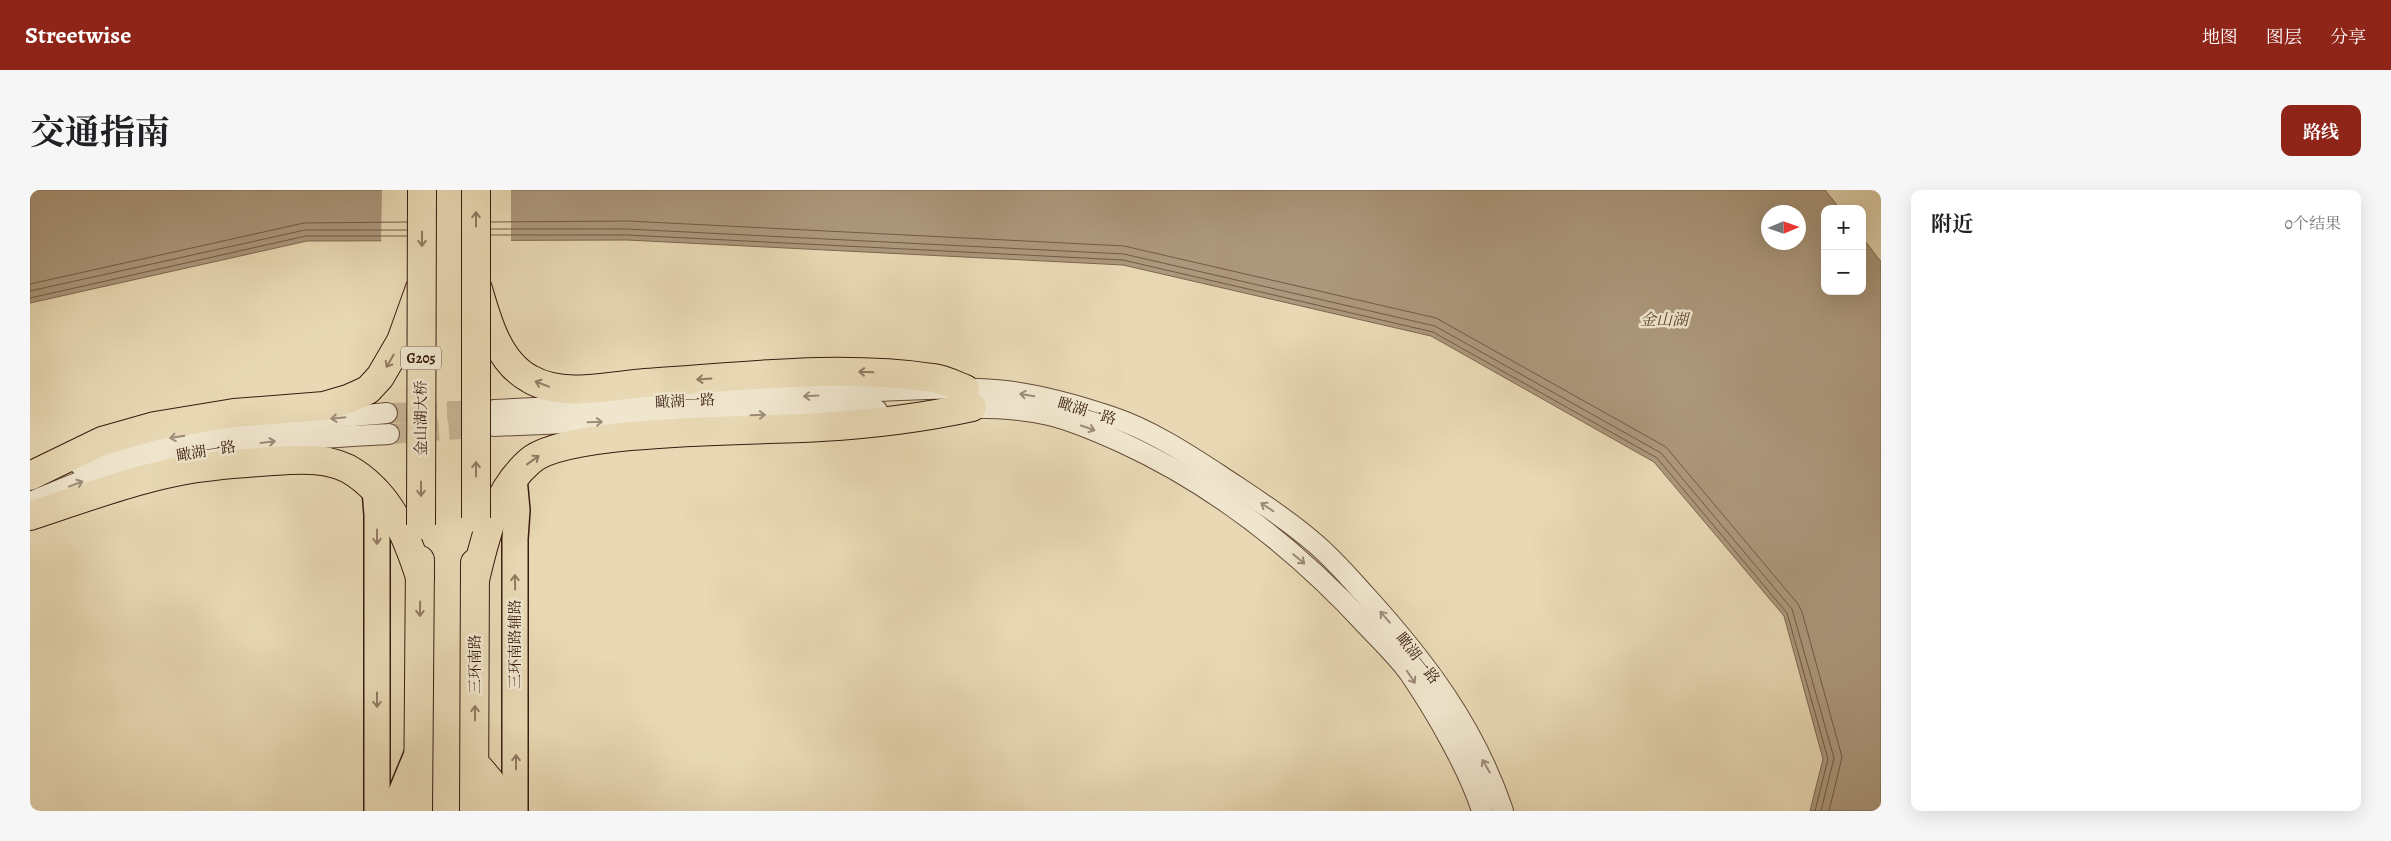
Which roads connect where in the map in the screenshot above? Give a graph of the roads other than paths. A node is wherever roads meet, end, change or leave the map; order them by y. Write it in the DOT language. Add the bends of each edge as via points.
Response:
graph roads {
  1 [pos="422,190"];
  2 [pos="476,190"];
  3 [pos="476,282"];
  4 [pos="422,284"];
  5 [pos="968,398"];
  6 [pos="387,413"];
  7 [pos="494,418"];
  8 [pos="389,434"];
  9 [pos="30,476"];
  10 [pos="514,478"];
  11 [pos="30,486"];
  12 [pos="375,488"];
  13 [pos="30,502"];
  14 [pos="30,516"];
  15 [pos="420,578"];
  16 [pos="475,580"];
  17 [pos="419,749"];
  18 [pos="475,762"];
  19 [pos="377,811"];
  20 [pos="397,811"];
  21 [pos="418,811"];
  22 [pos="474,811"];
  23 [pos="495,811"];
  24 [pos="515,811"];
  25 [pos="1482,811"];
  26 [pos="1503,811"];
  1 -- 4 [label="highway, 金山湖大桥 / G205, one-way, bridge"];
  3 -- 2 [label="highway, one-way, bridge"];
  5 -- 3 [label="highway, one-way" via="934,378 846,371 552,388 528,379 502,351 488,321"];
  16 -- 3 [label="highway, 三环南路, one-way, bridge"];
  4 -- 9 [label="highway, one-way" via="401,341 380,377 368,390 324,406 234,413 155,426 102,441"];
  4 -- 15 [label="highway, 金山湖大桥 / G205, one-way, bridge"];
  5 -- 7 [label="street, 瞰湖一路" via="899,390"];
  10 -- 5 [label="highway, one-way" via="536,456 578,442 659,434 822,427 930,416"];
  5 -- 25 [label="street, 瞰湖一路, one-way" via="1000,408 1049,415 1093,429 1190,478 1264,529 1347,604 1409,673 1448,738"];
  26 -- 5 [label="street, 瞰湖一路, one-way" via="1491,775 1450,699 1386,618 1312,540 1274,511 1162,438 1120,420 1061,401 1005,391"];
  6 -- 11 [label="street, 瞰湖一路, one-way" via="243,427 143,442"];
  13 -- 8 [label="street, 瞰湖一路, one-way" via="114,470 170,456 292,439"];
  10 -- 16 [label="highway" via="495,510"];
  24 -- 10 [label="main road, 三环南路辅路, one-way" via="517,510"];
  12 -- 14 [label="highway" via="354,472 328,461 245,462 179,471 86,496"];
  12 -- 15 [label="highway" via="395,514"];
  12 -- 19 [label="main road, one-way"];
  15 -- 17 [label="highway, G205, one-way"];
  18 -- 16 [label="highway, 三环南路, one-way"];
  17 -- 20 [label="main road" via="400,795"];
  17 -- 21 [label="highway, G205"];
  18 -- 22 [label="highway, 三环南路"];
  18 -- 23 [label="highway" via="490,782"];
}
